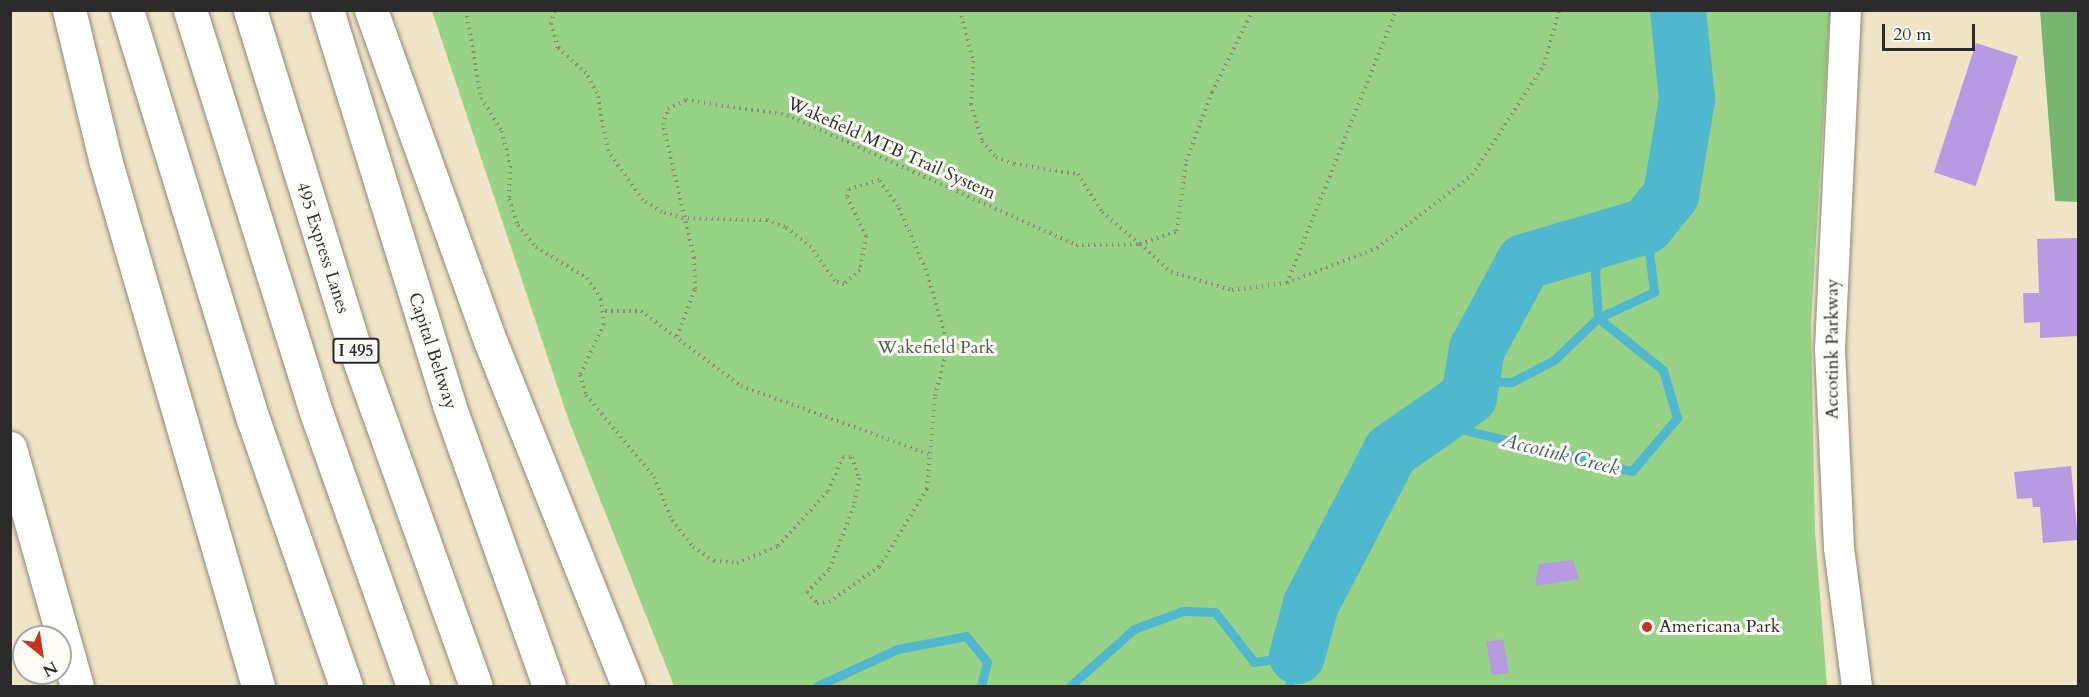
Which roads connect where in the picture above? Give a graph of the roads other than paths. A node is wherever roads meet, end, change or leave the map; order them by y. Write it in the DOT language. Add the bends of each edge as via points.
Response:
graph roads {
  1 [pos="69,10"];
  2 [pos="127,10"];
  3 [pos="190,10"];
  4 [pos="250,10"];
  5 [pos="327,10"];
  6 [pos="371,10"];
  7 [pos="1846,10"];
  8 [pos="10,448"];
  9 [pos="77,687"];
  10 [pos="258,687"];
  11 [pos="346,687"];
  12 [pos="413,687"];
  13 [pos="476,687"];
  14 [pos="549,687"];
  15 [pos="628,687"];
  16 [pos="1857,687"];
  1 -- 10 [label="main road" via="105,159"];
  2 -- 11 [label="main road" via="250,410"];
  3 -- 12 [label="main road" via="316,412"];
  4 -- 13 [label="main road, 495 Express Lanes / I 495" via="353,343"];
  5 -- 14 [label="main road, Capital Beltway" via="449,405"];
  6 -- 15 [label="main road" via="491,343"];
  7 -- 16 [label="street, Accotink Parkway" via="1830,349 1839,548"];
  8 -- 9 [label="main road"];
}
